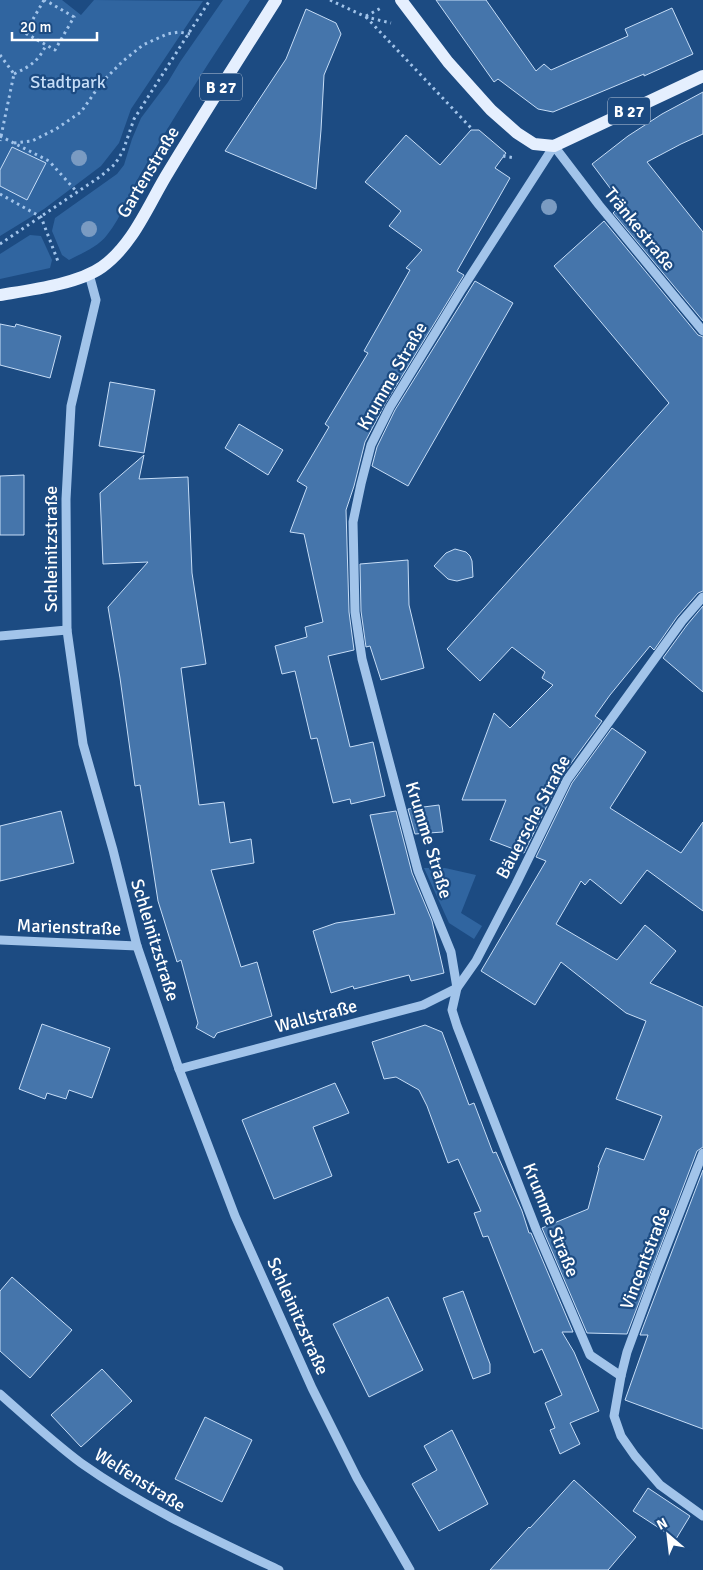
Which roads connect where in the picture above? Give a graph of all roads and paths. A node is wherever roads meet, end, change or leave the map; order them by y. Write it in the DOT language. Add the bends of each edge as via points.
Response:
graph roads {
  1 [pos="44,0"];
  2 [pos="210,0"];
  3 [pos="276,0"];
  4 [pos="330,0"];
  5 [pos="401,0"];
  6 [pos="190,34"];
  7 [pos="46,45"];
  8 [pos="0,55"];
  9 [pos="14,74"];
  10 [pos="703,76"];
  11 [pos="472,129"];
  12 [pos="1,136"];
  13 [pos="0,141"];
  14 [pos="14,143"];
  15 [pos="554,146"];
  16 [pos="78,192"];
  17 [pos="0,194"];
  18 [pos="41,217"];
  19 [pos="0,244"];
  20 [pos="89,274"];
  21 [pos="0,296"];
  22 [pos="703,332"];
  23 [pos="703,597"];
  24 [pos="67,630"];
  25 [pos="0,636"];
  26 [pos="0,940"];
  27 [pos="137,946"];
  28 [pos="457,988"];
  29 [pos="180,1069"];
  30 [pos="703,1153"];
  31 [pos="621,1376"];
  32 [pos="0,1394"];
  33 [pos="703,1516"];
  34 [pos="279,1570"];
  35 [pos="410,1570"];
  1 -- 7 [label="path" via="25,33"];
  1 -- 7 [label="path" via="74,16 55,50"];
  2 -- 6 [label="path"];
  3 -- 20 [label="main road, Gartenstraße / B 27" via="133,233 120,251"];
  4 -- 11 [label="path" via="366,17"];
  5 -- 15 [label="main road" via="476,96 534,144"];
  6 -- 14 [label="path" via="167,34 143,45 102,82 81,112 32,141"];
  6 -- 16 [label="path" via="134,119 115,164"];
  7 -- 9 [label="path" via="41,57"];
  8 -- 9 [label="path"];
  9 -- 12 [label="path"];
  10 -- 15 [label="main road, B 27"];
  12 -- 13 [label="path"];
  12 -- 14 [label="path"];
  14 -- 16 [label="path" via="49,161"];
  15 -- 22 [label="street, Tränkestraße"];
  15 -- 28 [label="street, Krumme Straße" via="390,407 371,445 353,522 355,612 362,659 418,871 451,952"];
  16 -- 18 [label="path"];
  17 -- 18 [label="path"];
  18 -- 19 [label="path"];
  18 -- 20 [label="path" via="60,267"];
  20 -- 21 [label="main road, Gartenstraße / B 27"];
  20 -- 24 [label="street, Schleinitzstraße" via="96,300 71,406 66,499"];
  23 -- 28 [label="street, Bäuersche Straße" via="682,621 567,780 476,961"];
  24 -- 25 [label="street"];
  24 -- 27 [label="street, Schleinitzstraße" via="83,744"];
  26 -- 27 [label="street, Marienstraße"];
  27 -- 29 [label="street, Schleinitzstraße"];
  28 -- 29 [label="street, Wallstraße" via="423,1005"];
  28 -- 31 [label="street, Krumme Straße" via="452,1010 540,1238 590,1356"];
  29 -- 35 [label="street, Schleinitzstraße" via="235,1216 312,1388 357,1478"];
  30 -- 31 [label="street, Vincentstraße" via="627,1352"];
  31 -- 33 [label="street" via="614,1416 621,1436 660,1485"];
  32 -- 34 [label="street, Welfenstraße" via="81,1463 132,1496 184,1526"];
}
